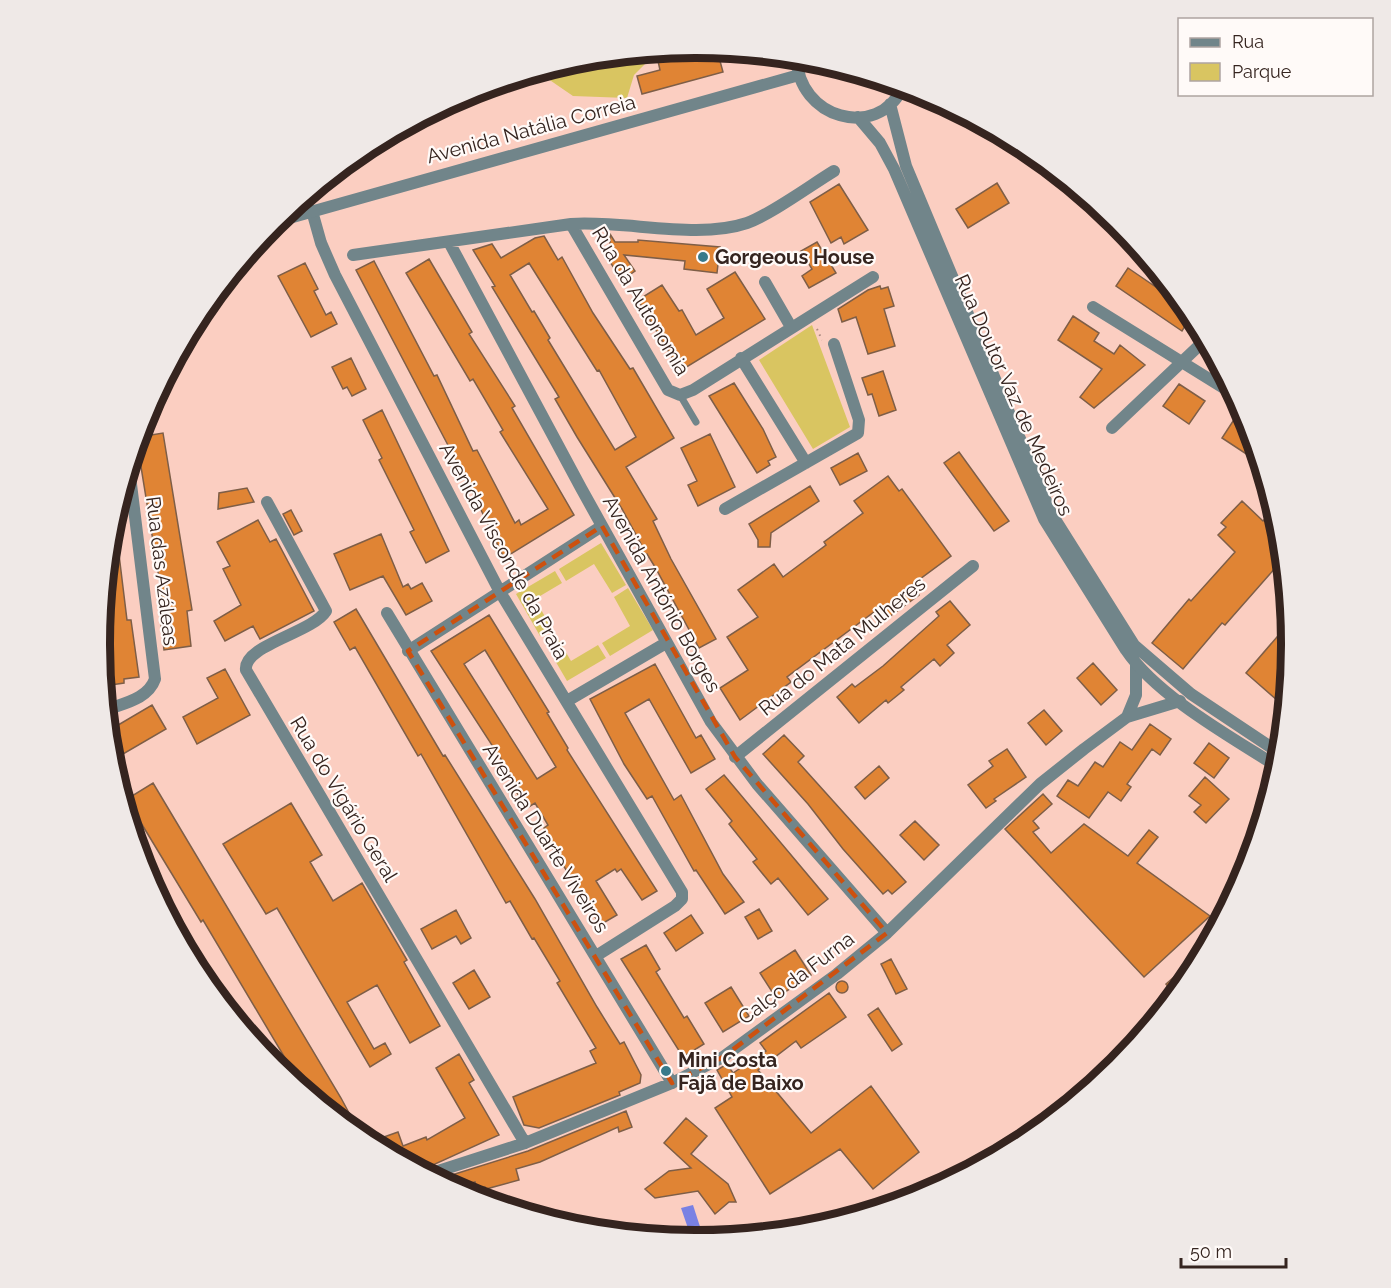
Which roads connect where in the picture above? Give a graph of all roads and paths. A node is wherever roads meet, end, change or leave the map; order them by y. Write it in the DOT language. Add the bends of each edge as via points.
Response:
graph roads {
  1 [pos="798,68"];
  2 [pos="799,75"];
  3 [pos="897,95"];
  4 [pos="890,104"];
  5 [pos="858,117"];
  6 [pos="834,171"];
  7 [pos="312,211"];
  8 [pos="296,216"];
  9 [pos="571,224"];
  10 [pos="449,242"];
  11 [pos="353,255"];
  12 [pos="873,277"];
  13 [pos="765,282"];
  14 [pos="1093,307"];
  15 [pos="810,315"];
  16 [pos="791,327"];
  17 [pos="834,344"];
  18 [pos="1199,346"];
  19 [pos="741,358"];
  20 [pos="1183,362"];
  21 [pos="1222,387"];
  22 [pos="680,395"];
  23 [pos="696,422"];
  24 [pos="1112,428"];
  25 [pos="806,463"];
  26 [pos="131,487"];
  27 [pos="267,502"];
  28 [pos="725,509"];
  29 [pos="602,526"];
  30 [pos="973,566"];
  31 [pos="500,592"];
  32 [pos="387,613"];
  33 [pos="666,643"];
  34 [pos="408,651"];
  35 [pos="1136,665"];
  36 [pos="567,701"];
  37 [pos="1180,701"];
  38 [pos="114,707"];
  39 [pos="1127,717"];
  40 [pos="1272,748"];
  41 [pos="735,757"];
  42 [pos="1269,762"];
  43 [pos="887,933"];
  44 [pos="596,956"];
  45 [pos="672,1083"];
  46 [pos="525,1143"];
  47 [pos="440,1170"];
  1 -- 2 [label="street"];
  2 -- 5 [label="street" via="803,87 821,107"];
  2 -- 7 [label="street, Avenida Natália Correia"];
  3 -- 4 [label="street"];
  4 -- 5 [label="street"];
  4 -- 40 [label="street, Rua Doutor Vaz de Medeiros" via="906,166 1051,513 1134,645 1191,694"];
  5 -- 35 [label="street, Rua Doutor Vaz de Medeiros" via="880,143 894,169 1044,519"];
  6 -- 9 [label="street" via="749,223 727,228"];
  7 -- 8 [label="street, Avenida Natália Correia"];
  7 -- 31 [label="street, Avenida Visconde da Praia" via="335,275"];
  9 -- 10 [label="street"];
  9 -- 22 [label="street, Rua da Autonomia" via="668,390"];
  10 -- 11 [label="street"];
  10 -- 29 [label="street, Avenida António Borges"];
  12 -- 15 [label="street"];
  13 -- 16 [label="street"];
  14 -- 20 [label="street"];
  15 -- 16 [label="street"];
  15 -- 17 [label="path" via="823,340"];
  16 -- 19 [label="street"];
  17 -- 25 [label="street" via="860,427 850,439"];
  18 -- 20 [label="street"];
  19 -- 22 [label="street"];
  19 -- 25 [label="street"];
  20 -- 21 [label="street"];
  20 -- 24 [label="street"];
  22 -- 23 [label="lane"];
  25 -- 28 [label="street"];
  26 -- 38 [label="street, Rua das Azáleas" via="155,679 143,696"];
  27 -- 46 [label="street, Rua do Vigário Geral" via="326,610 316,621 252,654 246,670"];
  29 -- 31 [label="street"];
  29 -- 33 [label="street, Avenida António Borges"];
  30 -- 41 [label="street, Rua do Mata Mulheres"];
  31 -- 34 [label="street"];
  31 -- 36 [label="street, Avenida Visconde da Praia"];
  32 -- 34 [label="street, Avenida Duarte Viveiros"];
  33 -- 36 [label="street"];
  33 -- 41 [label="street, Avenida António Borges"];
  34 -- 44 [label="street, Avenida Duarte Viveiros"];
  35 -- 37 [label="street, Rua Doutor Vaz de Medeiros"];
  35 -- 39 [label="street" via="1136,695"];
  36 -- 44 [label="street, Avenida Visconde da Praia" via="679,886 682,899"];
  37 -- 39 [label="street, Calço da Furna"];
  37 -- 42 [label="street"];
  39 -- 43 [label="street, Calço da Furna" via="1040,784"];
  41 -- 43 [label="street, Avenida António Borges"];
  43 -- 45 [label="street, Calço da Furna" via="812,994 723,1057"];
  44 -- 45 [label="street, Avenida Duarte Viveiros"];
  45 -- 46 [label="street, Calço da Furna"];
  46 -- 47 [label="street, Calço da Furna"];
}
